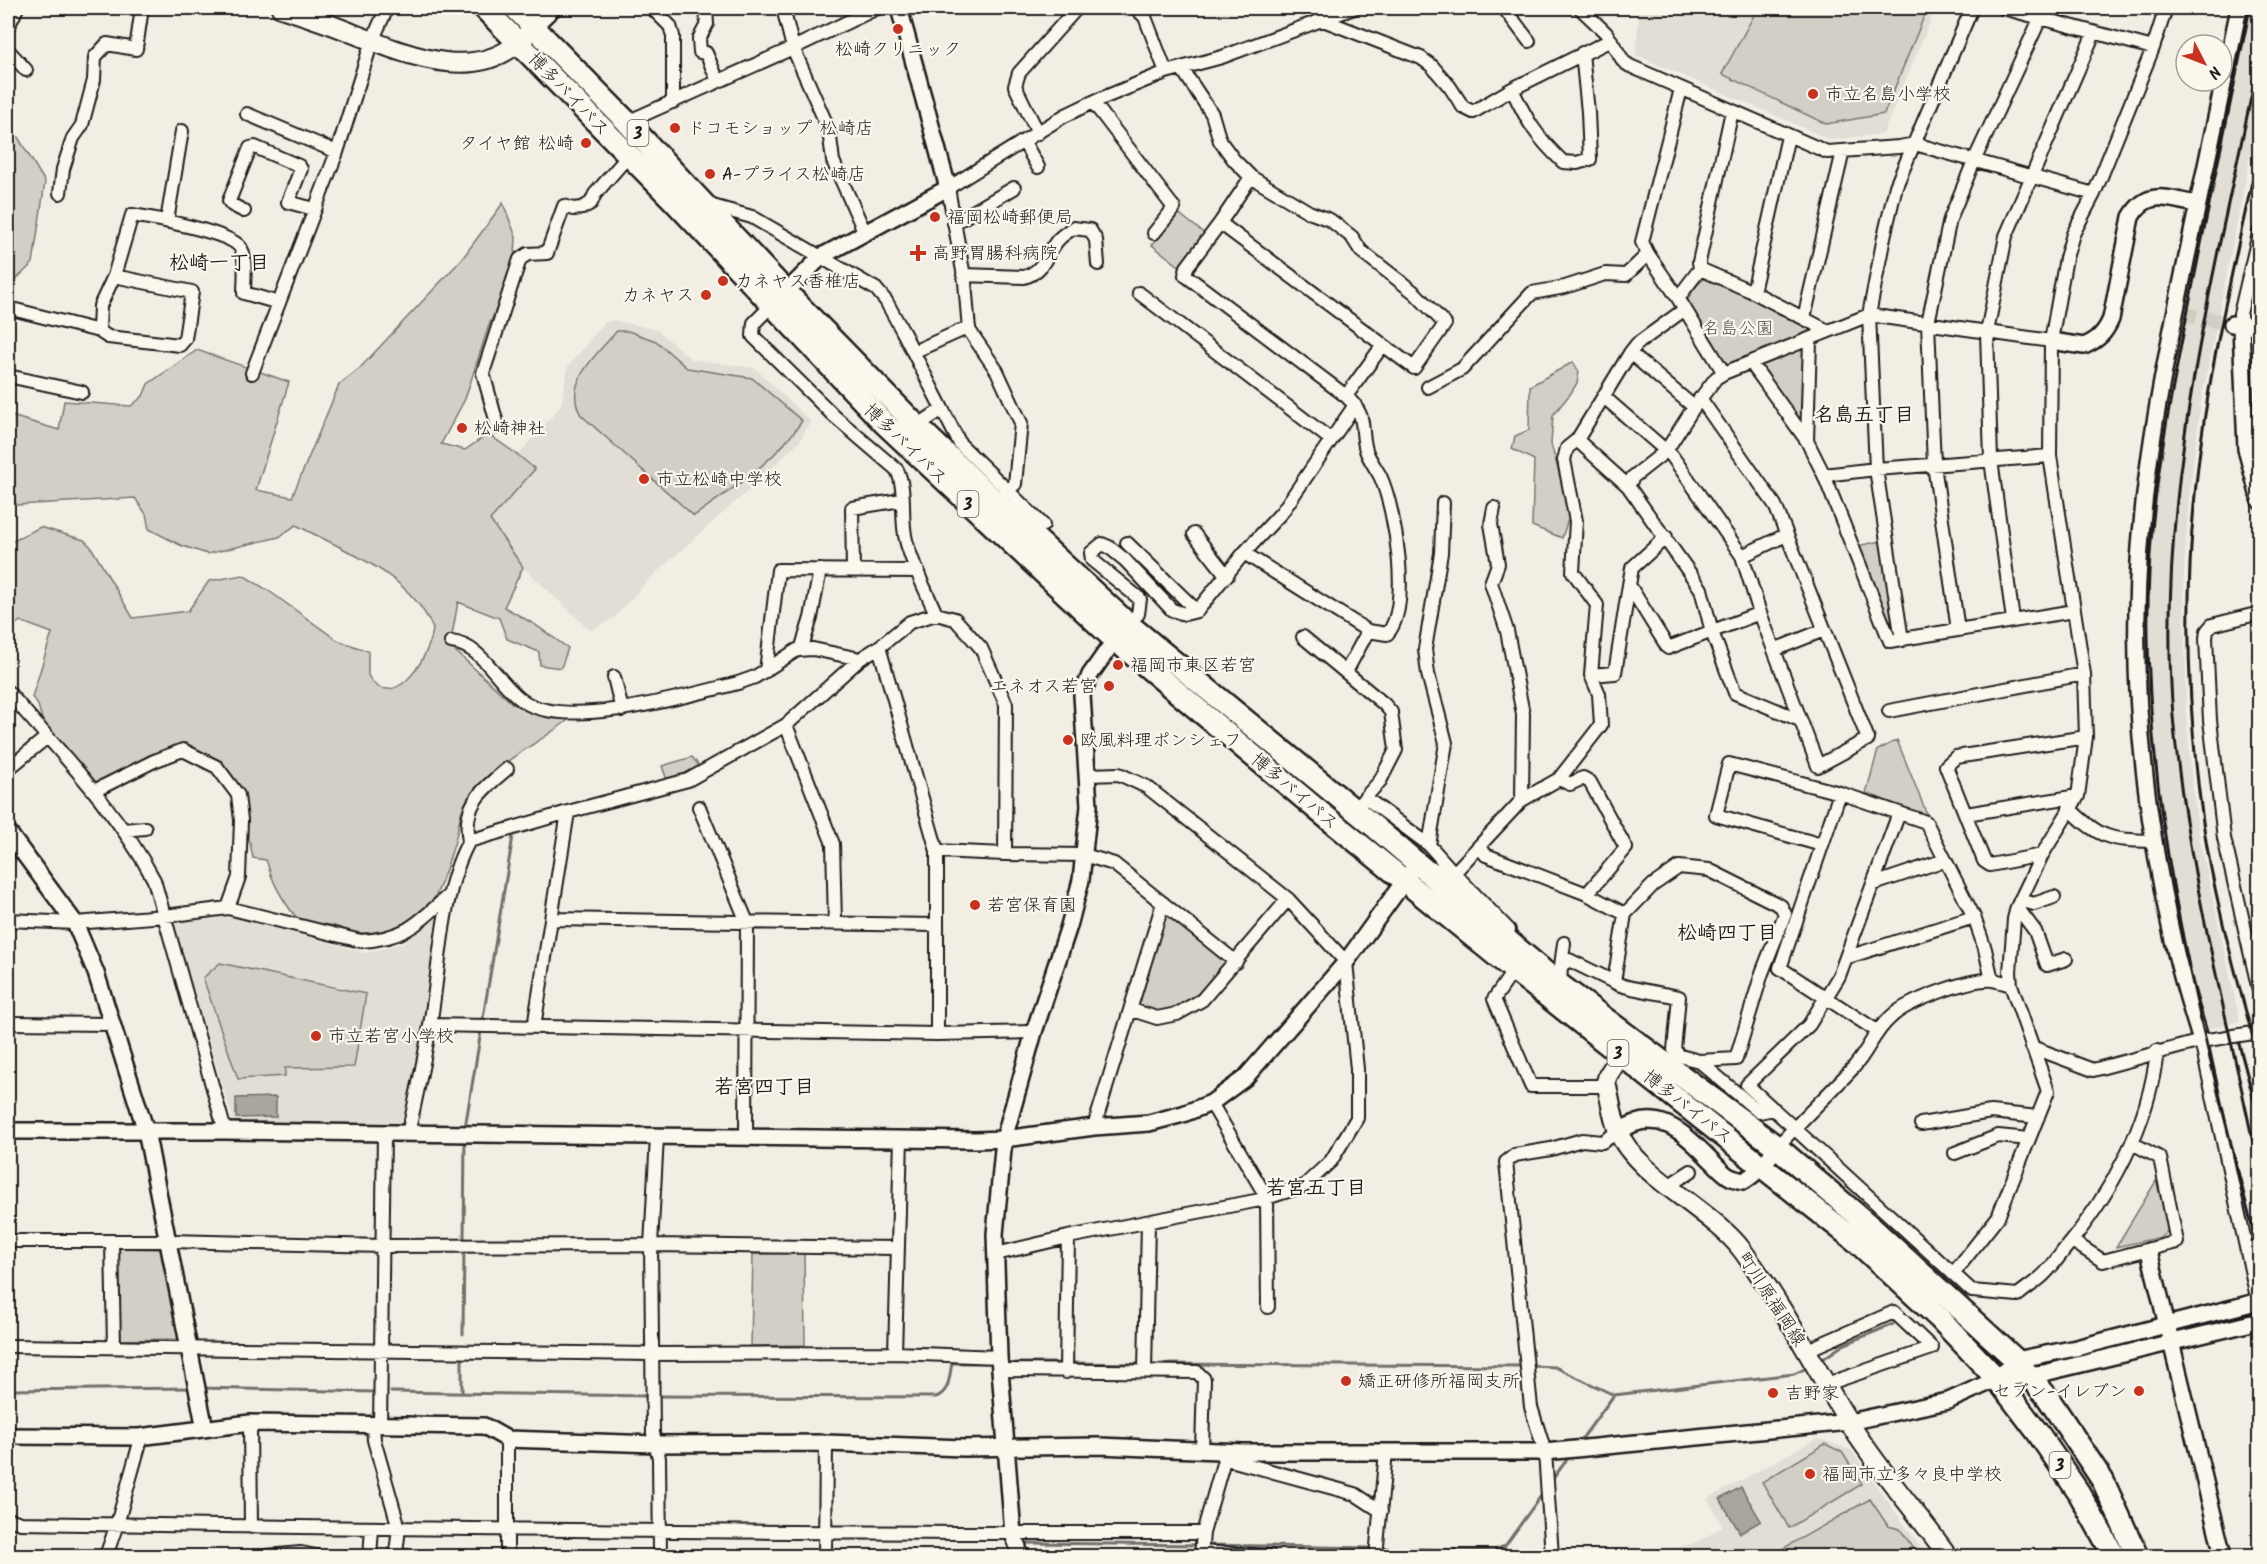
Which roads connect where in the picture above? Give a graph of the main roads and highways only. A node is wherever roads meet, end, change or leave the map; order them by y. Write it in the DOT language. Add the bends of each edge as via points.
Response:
graph roads {
  1 [pos="281,8"];
  2 [pos="484,8"];
  3 [pos="515,8"];
  4 [pos="534,26"];
  5 [pos="519,43"];
  6 [pos="779,299"];
  7 [pos="1621,1055"];
  8 [pos="1948,1557"];
  9 [pos="2114,1557"];
  10 [pos="2137,1557"];
  1 -- 5 [label="main road" via="427,60 478,62 497,57"];
  2 -- 5 [label="highway, 博多バイパス / 3"];
  3 -- 4 [label="highway, 博多バイパス / 3"];
  4 -- 5 [label="main road"];
  4 -- 6 [label="highway, 博多バイパス / 3" via="702,204"];
  5 -- 6 [label="highway, 博多バイパス / 3"];
  6 -- 7 [label="highway, 博多バイパス / 3" via="884,423 1113,639"];
  6 -- 10 [label="highway, 博多バイパス / 3" via="917,426 1002,496 1127,623 1360,804 1417,863 1777,1147 1870,1226 2023,1368 2048,1398 2103,1481"];
  7 -- 8 [label="main road, 町川原福岡線" via="1608,1075 1607,1086 1618,1132 1629,1149 1740,1248 1849,1422"];
  7 -- 9 [label="highway, 博多バイパス / 3" via="1856,1241 1940,1318 1997,1379 2038,1433 2079,1493"];
}
